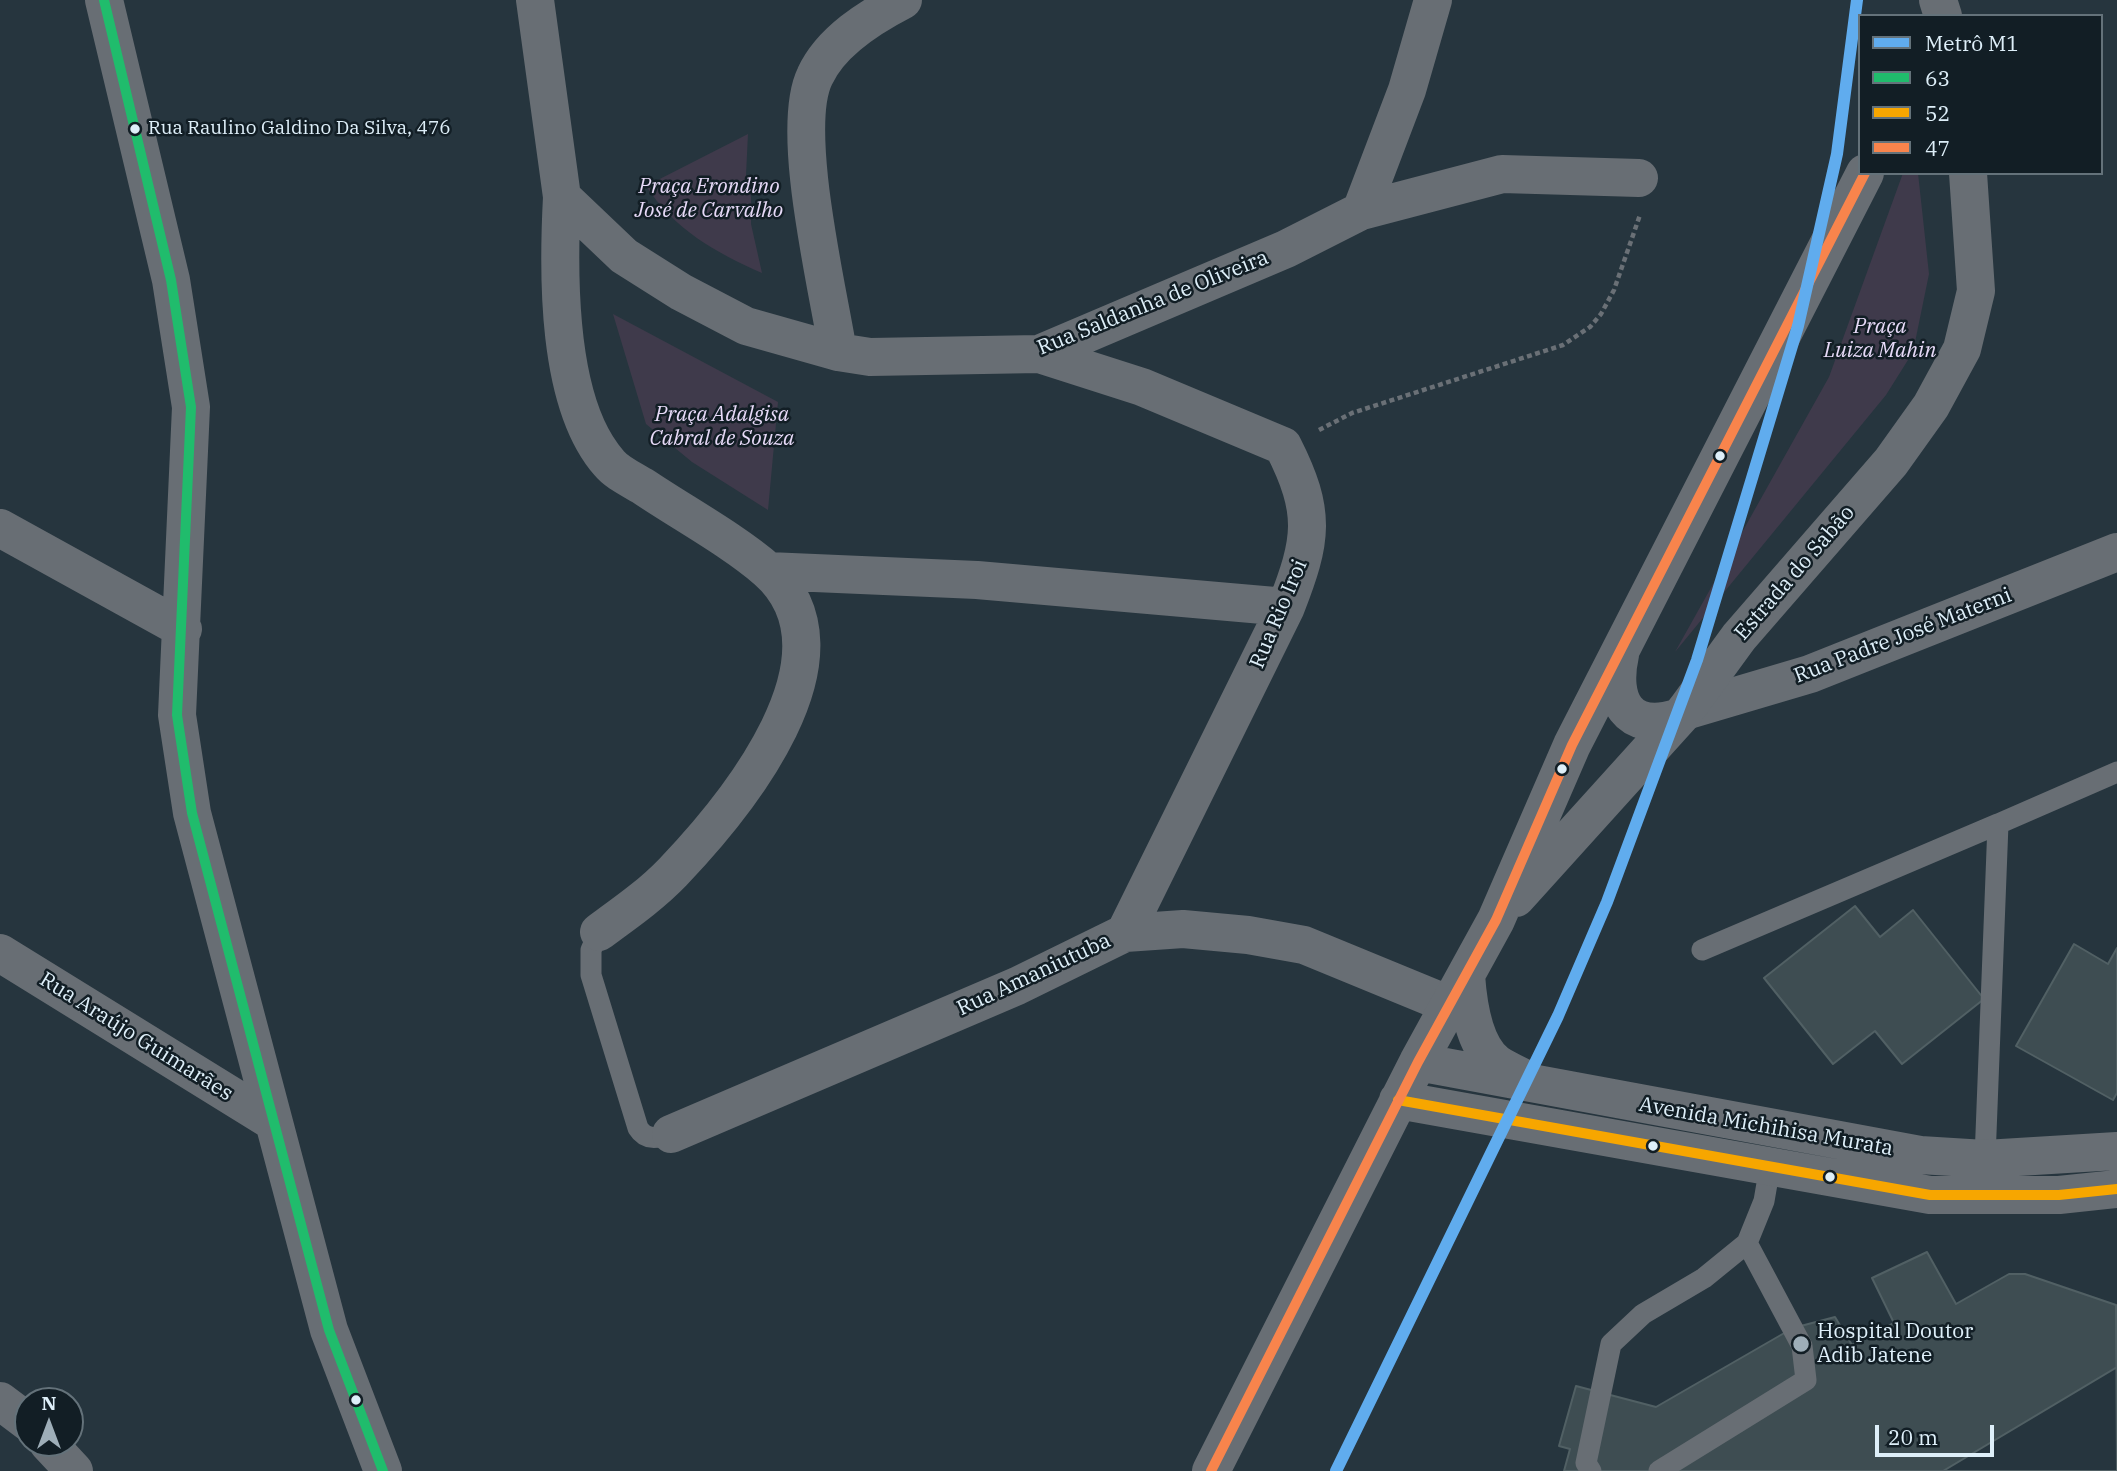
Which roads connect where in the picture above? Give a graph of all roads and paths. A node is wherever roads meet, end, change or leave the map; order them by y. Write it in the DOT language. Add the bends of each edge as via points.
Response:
graph roads {
  1 [pos="103,0"];
  2 [pos="535,0"];
  3 [pos="903,0"];
  4 [pos="1433,0"];
  5 [pos="1864,175"];
  6 [pos="1968,175"];
  7 [pos="1639,178"];
  8 [pos="562,197"];
  9 [pos="1361,211"];
  10 [pos="838,352"];
  11 [pos="1040,354"];
  12 [pos="1283,446"];
  13 [pos="0,528"];
  14 [pos="2117,552"];
  15 [pos="768,571"];
  16 [pos="1286,607"];
  17 [pos="183,629"];
  18 [pos="1622,646"];
  19 [pos="1681,714"];
  20 [pos="2117,772"];
  21 [pos="1998,824"];
  22 [pos="1496,920"];
  23 [pos="599,932"];
  24 [pos="1125,933"];
  25 [pos="1702,950"];
  26 [pos="0,953"];
  27 [pos="1458,990"];
  28 [pos="1418,1062"];
  29 [pos="1536,1085"];
  30 [pos="1398,1100"];
  31 [pos="272,1121"];
  32 [pos="671,1134"];
  33 [pos="2117,1151"];
  34 [pos="1985,1158"];
  35 [pos="1770,1166"];
  36 [pos="2117,1189"];
  37 [pos="1747,1243"];
  38 [pos="61,1457"];
  39 [pos="74,1471"];
  40 [pos="383,1471"];
  41 [pos="1210,1471"];
  42 [pos="1591,1471"];
  43 [pos="1659,1471"];
  1 -- 17 [label="street" via="171,280 191,407"];
  2 -- 8 [label="street"];
  3 -- 10 [label="street" via="872,16 830,54 809,92 806,153"];
  4 -- 9 [label="street" via="1407,90"];
  5 -- 18 [label="street, Estrada do Sabão"];
  6 -- 19 [label="street, Estrada do Sabão" via="1976,291 1962,349 1940,391 1896,455 1739,637"];
  7 -- 9 [label="street, Rua Saldanha de Oliveira" via="1502,174"];
  7 -- 12 [label="path" via="1648,190 1615,290 1590,327 1563,345 1352,413"];
  8 -- 10 [label="street, Rua Saldanha de Oliveira" via="624,256 681,292 747,326"];
  8 -- 15 [label="street" via="560,310 569,368 587,427 609,464"];
  9 -- 11 [label="street, Rua Saldanha de Oliveira" via="1286,249"];
  10 -- 11 [label="street, Rua Saldanha de Oliveira" via="870,357"];
  11 -- 12 [label="street" via="1142,387"];
  12 -- 16 [label="street, Rua Rio Iroi" via="1302,487 1308,521 1305,559"];
  13 -- 17 [label="street"];
  14 -- 19 [label="street, Rua Padre José Materni" via="1810,674"];
  15 -- 16 [label="street" via="977,580"];
  15 -- 23 [label="street" via="789,601 800,636 791,706 742,791 673,872"];
  16 -- 24 [label="street, Rua Rio Iroi"];
  17 -- 31 [label="street" via="177,715 192,813"];
  18 -- 19 [label="street, Rua Padre José Materni" via="1617,671 1620,704 1651,723"];
  18 -- 22 [label="street, Estrada do Sabão" via="1572,745"];
  19 -- 22 [label="street, Estrada do Sabão"];
  20 -- 21 [label="lane"];
  21 -- 25 [label="lane"];
  21 -- 34 [label="lane"];
  22 -- 27 [label="street, Estrada do Sabão"];
  23 -- 32 [label="lane" via="591,950 591,975 638,1128 649,1137"];
  24 -- 27 [label="street, Rua Amaniutuba" via="1183,929 1248,935 1304,945"];
  24 -- 32 [label="street, Rua Amaniutuba" via="1017,986"];
  26 -- 31 [label="street, Rua Araújo Guimarães"];
  27 -- 28 [label="street, Estrada do Sabão"];
  27 -- 29 [label="street" via="1494,1062"];
  28 -- 29 [label="street, Avenida Michihisa Murata"];
  28 -- 30 [label="street, Estrada do Sabão"];
  29 -- 34 [label="street, Avenida Michihisa Murata" via="1920,1155"];
  30 -- 35 [label="street, Avenida Michihisa Murata"];
  30 -- 41 [label="street, Estrada do Sabão"];
  31 -- 40 [label="street" via="329,1330"];
  33 -- 34 [label="street, Avenida Michihisa Murata"];
  35 -- 36 [label="street, Avenida Michihisa Murata" via="1930,1195 2059,1195"];
  35 -- 37 [label="lane" via="1764,1201"];
  37 -- 42 [label="lane" via="1704,1278 1643,1314 1611,1344 1586,1463"];
  37 -- 43 [label="lane" via="1802,1346 1806,1380"];
  38 -- 39 [label="street"];
}
